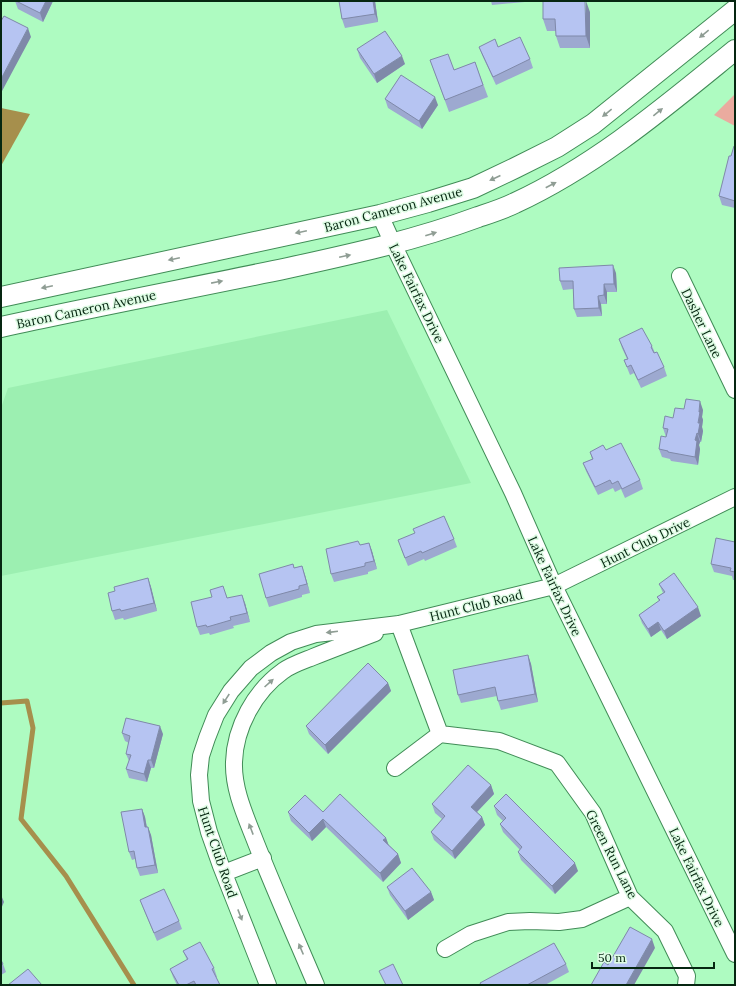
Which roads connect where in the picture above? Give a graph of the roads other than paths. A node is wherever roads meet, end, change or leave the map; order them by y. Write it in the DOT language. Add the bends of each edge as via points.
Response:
graph roads {
  1 [pos="735,10"];
  2 [pos="735,50"];
  3 [pos="380,215"];
  4 [pos="393,244"];
  5 [pos="680,276"];
  6 [pos="1,298"];
  7 [pos="1,327"];
  8 [pos="735,390"];
  9 [pos="735,498"];
  10 [pos="554,586"];
  11 [pos="399,624"];
  12 [pos="440,734"];
  13 [pos="395,768"];
  14 [pos="262,858"];
  15 [pos="224,873"];
  16 [pos="630,897"];
  17 [pos="445,948"];
  18 [pos="735,954"];
  19 [pos="268,985"];
  20 [pos="316,985"];
  21 [pos="686,985"];
  1 -- 3 [label="main road, Baron Cameron Avenue, one-way" via="593,124 557,147 473,188"];
  4 -- 2 [label="main road, Baron Cameron Avenue, one-way" via="425,236 508,206 555,183 599,156"];
  3 -- 4 [label="street, Lake Fairfax Drive"];
  3 -- 6 [label="main road, Baron Cameron Avenue, one-way"];
  7 -- 4 [label="main road, Baron Cameron Avenue, one-way"];
  4 -- 10 [label="street, Lake Fairfax Drive" via="513,493"];
  5 -- 8 [label="street, Dasher Lane"];
  9 -- 10 [label="street, Hunt Club Drive"];
  10 -- 11 [label="street, Hunt Club Road"];
  10 -- 18 [label="street, Lake Fairfax Drive"];
  11 -- 12 [label="street"];
  14 -- 11 [label="street, Hunt Club Road, one-way" via="241,803 235,779 236,744 248,710 262,689 283,671 322,653"];
  11 -- 15 [label="street, Hunt Club Road, one-way" via="316,634 291,642 251,668 231,691 216,715 207,738 201,756 199,775 201,801"];
  12 -- 13 [label="street"];
  12 -- 16 [label="street, Green Run Lane" via="498,740 557,763 593,813"];
  14 -- 15 [label="street"];
  20 -- 14 [label="street, Hunt Club Road, one-way"];
  15 -- 19 [label="street, Hunt Club Road, one-way"];
  16 -- 17 [label="street" via="582,919 559,922 508,922 471,934"];
  16 -- 21 [label="street, Green Run Lane" via="665,931 687,976"];
}
